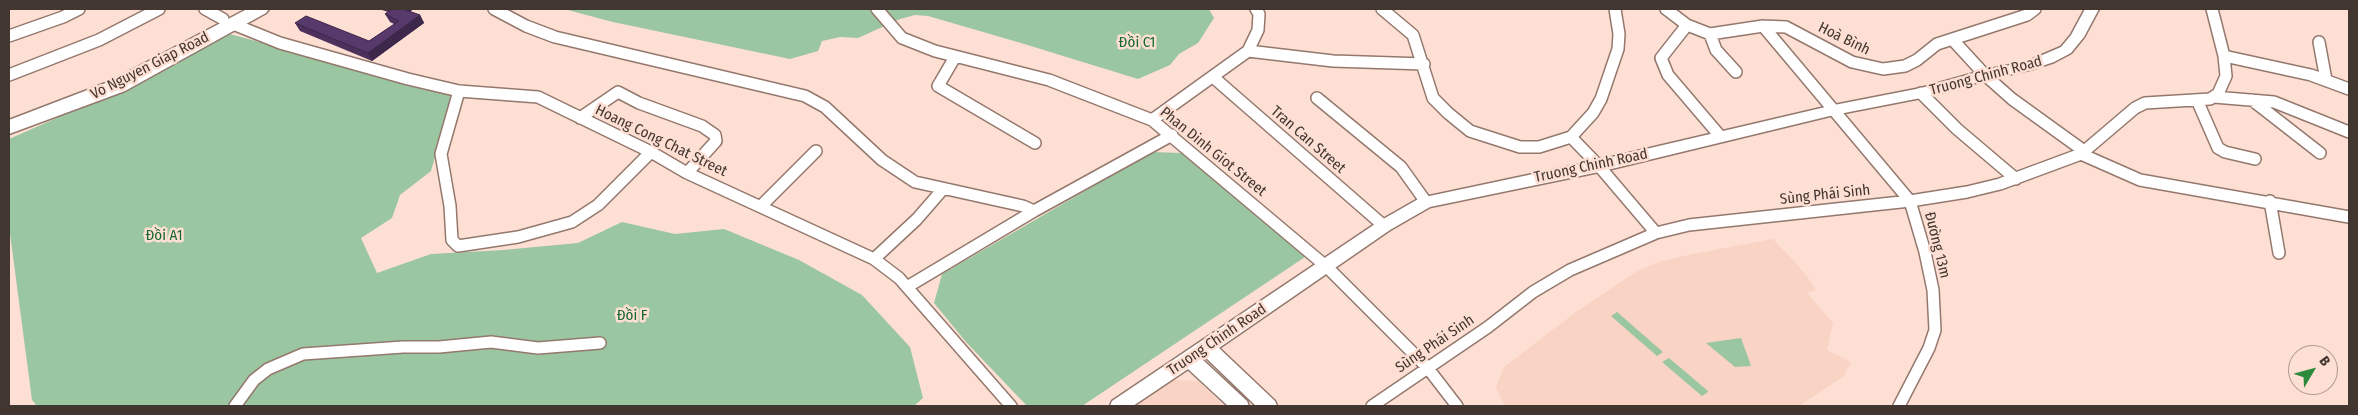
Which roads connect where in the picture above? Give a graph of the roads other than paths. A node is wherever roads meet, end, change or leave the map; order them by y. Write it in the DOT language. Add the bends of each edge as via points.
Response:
graph roads {
  1 [pos="79,9"];
  2 [pos="159,9"];
  3 [pos="205,9"];
  4 [pos="260,9"];
  5 [pos="494,9"];
  6 [pos="877,9"];
  7 [pos="1256,9"];
  8 [pos="1382,9"];
  9 [pos="1615,9"];
  10 [pos="1666,9"];
  11 [pos="2036,9"];
  12 [pos="2092,9"];
  13 [pos="2212,9"];
  14 [pos="232,17"];
  15 [pos="1687,24"];
  16 [pos="1764,26"];
  17 [pos="1710,34"];
  18 [pos="9,36"];
  19 [pos="1952,39"];
  20 [pos="2319,42"];
  21 [pos="1248,52"];
  22 [pos="2224,56"];
  23 [pos="955,57"];
  24 [pos="1424,64"];
  25 [pos="1736,72"];
  26 [pos="9,75"];
  27 [pos="1985,75"];
  28 [pos="1213,78"];
  29 [pos="2326,80"];
  30 [pos="2349,89"];
  31 [pos="459,91"];
  32 [pos="1921,93"];
  33 [pos="2214,97"];
  34 [pos="1317,98"];
  35 [pos="2251,99"];
  36 [pos="2197,100"];
  37 [pos="1834,110"];
  38 [pos="9,116"];
  39 [pos="580,118"];
  40 [pos="1152,120"];
  41 [pos="9,127"];
  42 [pos="2349,132"];
  43 [pos="1172,135"];
  44 [pos="1720,136"];
  45 [pos="1571,137"];
  46 [pos="1035,143"];
  47 [pos="816,151"];
  48 [pos="651,152"];
  49 [pos="2083,153"];
  50 [pos="2320,153"];
  51 [pos="2255,159"];
  52 [pos="1599,166"];
  53 [pos="687,173"];
  54 [pos="2016,180"];
  55 [pos="944,189"];
  56 [pos="1910,201"];
  57 [pos="2270,201"];
  58 [pos="1426,202"];
  59 [pos="761,206"];
  60 [pos="1034,211"];
  61 [pos="2349,217"];
  62 [pos="1384,226"];
  63 [pos="1656,234"];
  64 [pos="2278,253"];
  65 [pos="874,259"];
  66 [pos="1327,267"];
  67 [pos="907,287"];
  68 [pos="600,343"];
  69 [pos="1206,347"];
  70 [pos="1190,358"];
  71 [pos="1427,367"];
  72 [pos="235,406"];
  73 [pos="1010,406"];
  74 [pos="1118,406"];
  75 [pos="1240,406"];
  76 [pos="1266,406"];
  77 [pos="1372,406"];
  78 [pos="1457,406"];
  79 [pos="1900,406"];
  1 -- 18 [label="street"];
  2 -- 26 [label="street" via="99,40"];
  3 -- 14 [label="street, Hoang Cong Chat Street"];
  4 -- 14 [label="highway, Vo Nguyen Giap Road"];
  5 -- 55 [label="street" via="555,37 804,96 825,107 900,173 914,182"];
  6 -- 23 [label="street, Phan Dinh Giot Street" via="902,38"];
  7 -- 21 [label="street" via="1258,30"];
  8 -- 24 [label="street" via="1414,35"];
  9 -- 45 [label="street" via="1618,49 1609,76 1593,113"];
  10 -- 15 [label="street"];
  11 -- 19 [label="street, Hoà Bình" via="2027,15"];
  12 -- 27 [label="street, Truong Chinh Road" via="2066,50 2028,66"];
  13 -- 22 [label="street"];
  14 -- 31 [label="street, Hoang Cong Chat Street" via="280,43"];
  14 -- 38 [label="highway, Vo Nguyen Giap Road" via="103,82"];
  14 -- 41 [label="highway, Vo Nguyen Giap Road" via="118,86"];
  15 -- 17 [label="street"];
  15 -- 44 [label="street" via="1662,58 1664,67"];
  16 -- 17 [label="street, Hoà Bình"];
  16 -- 19 [label="street, Hoà Bình" via="1786,27 1852,62 1883,69 1905,66 1937,44"];
  16 -- 37 [label="street, Đường 13m"];
  17 -- 25 [label="street" via="1716,50"];
  19 -- 27 [label="street"];
  20 -- 29 [label="street"];
  21 -- 24 [label="street"];
  21 -- 28 [label="street"];
  22 -- 29 [label="street"];
  22 -- 33 [label="street" via="2226,76"];
  23 -- 40 [label="street, Phan Dinh Giot Street" via="1049,80"];
  23 -- 46 [label="street" via="938,86"];
  24 -- 45 [label="street" via="1433,98 1470,131 1520,146 1539,147"];
  27 -- 32 [label="street, Truong Chinh Road"];
  27 -- 49 [label="street"];
  28 -- 40 [label="street"];
  28 -- 62 [label="street, Tran Can Street"];
  29 -- 30 [label="street"];
  31 -- 39 [label="street, Hoang Cong Chat Street" via="538,97"];
  31 -- 48 [label="street" via="441,154 448,189 452,240 458,246 518,237 572,222 598,205"];
  32 -- 37 [label="street, Truong Chinh Road"];
  32 -- 54 [label="street"];
  33 -- 35 [label="street, Sùng Phái Sinh"];
  33 -- 36 [label="street, Sùng Phái Sinh"];
  34 -- 58 [label="street" via="1402,167"];
  35 -- 42 [label="street, Sùng Phái Sinh" via="2274,102"];
  35 -- 50 [label="street"];
  36 -- 49 [label="street, Sùng Phái Sinh" via="2145,104 2123,118"];
  36 -- 51 [label="street" via="2218,148"];
  37 -- 44 [label="street, Truong Chinh Road"];
  37 -- 56 [label="street, Đường 13m"];
  39 -- 48 [label="street, Hoang Cong Chat Street"];
  39 -- 53 [label="street" via="618,92 702,126 715,135 716,141"];
  40 -- 43 [label="street, Phan Dinh Giot Street"];
  43 -- 60 [label="street"];
  43 -- 66 [label="street, Phan Dinh Giot Street"];
  44 -- 52 [label="street, Truong Chinh Road"];
  45 -- 52 [label="street"];
  47 -- 59 [label="street"];
  48 -- 53 [label="street, Hoang Cong Chat Street"];
  49 -- 54 [label="street, Sùng Phái Sinh"];
  49 -- 57 [label="street" via="2140,180"];
  52 -- 58 [label="street, Truong Chinh Road"];
  52 -- 63 [label="street"];
  53 -- 59 [label="street, Hoang Cong Chat Street"];
  54 -- 56 [label="street, Sùng Phái Sinh"];
  55 -- 60 [label="street"];
  55 -- 65 [label="street"];
  56 -- 63 [label="street, Sùng Phái Sinh" via="1689,225"];
  56 -- 79 [label="street, Đường 13m" via="1933,290 1935,330"];
  57 -- 61 [label="street"];
  57 -- 64 [label="street"];
  58 -- 62 [label="street, Truong Chinh Road"];
  59 -- 65 [label="street, Hoang Cong Chat Street"];
  60 -- 67 [label="street"];
  62 -- 66 [label="street, Truong Chinh Road"];
  63 -- 71 [label="street, Sùng Phái Sinh" via="1570,270 1533,292 1488,327"];
  65 -- 67 [label="street, Hoang Cong Chat Street"];
  66 -- 69 [label="street, Truong Chinh Road"];
  66 -- 71 [label="street, Phan Dinh Giot Street"];
  67 -- 73 [label="street, Hoang Cong Chat Street"];
  68 -- 72 [label="street" via="538,348 491,342 303,354 268,369 254,380"];
  69 -- 70 [label="street, Truong Chinh Road"];
  69 -- 76 [label="street"];
  70 -- 74 [label="street, Truong Chinh Road"];
  70 -- 75 [label="street"];
  71 -- 77 [label="street, Sùng Phái Sinh"];
  71 -- 78 [label="street, Phan Dinh Giot Street"];
}
